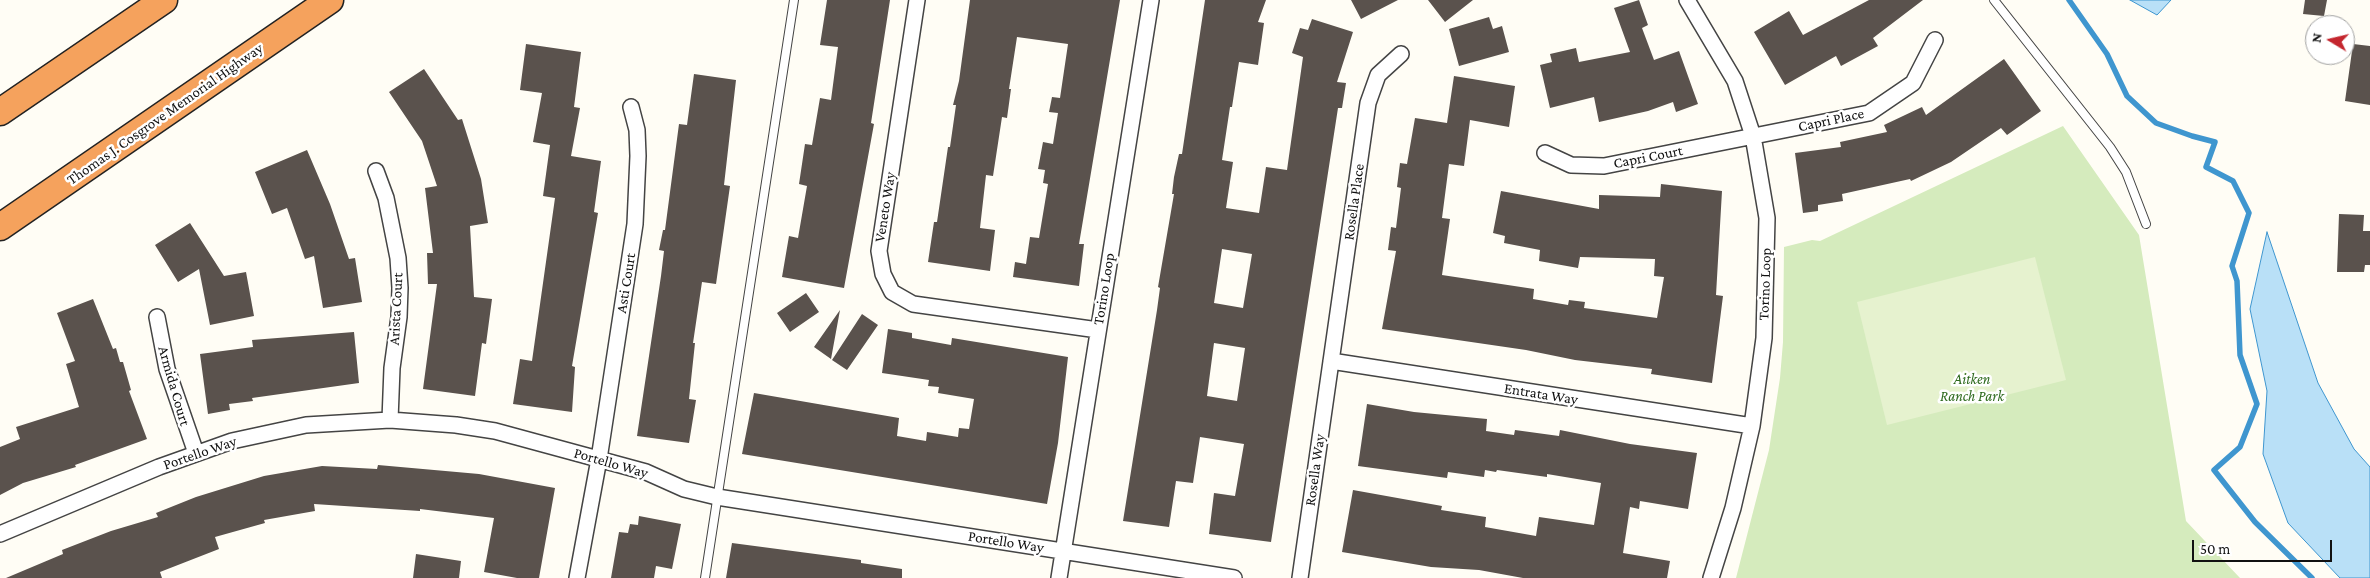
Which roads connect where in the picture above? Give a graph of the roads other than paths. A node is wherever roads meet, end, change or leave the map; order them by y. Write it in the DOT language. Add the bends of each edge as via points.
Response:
graph roads {
  1 [pos="164,0"];
  2 [pos="330,0"];
  3 [pos="794,0"];
  4 [pos="917,0"];
  5 [pos="1151,0"];
  6 [pos="1687,0"];
  7 [pos="1994,0"];
  8 [pos="1935,40"];
  9 [pos="1401,54"];
  10 [pos="631,107"];
  11 [pos="0,112"];
  12 [pos="1753,136"];
  13 [pos="1545,153"];
  14 [pos="376,171"];
  15 [pos="2146,224"];
  16 [pos="0,228"];
  17 [pos="157,317"];
  18 [pos="1098,330"];
  19 [pos="1331,361"];
  20 [pos="390,420"];
  21 [pos="1752,426"];
  22 [pos="196,453"];
  23 [pos="599,459"];
  24 [pos="717,497"];
  25 [pos="0,534"];
  26 [pos="1063,551"];
  27 [pos="576,578"];
  28 [pos="705,578"];
  29 [pos="1059,578"];
  30 [pos="1234,578"];
  31 [pos="1300,578"];
  32 [pos="1711,578"];
  1 -- 11 [label="highway"];
  2 -- 16 [label="highway, Thomas J. Cosgrove Memorial Highway"];
  3 -- 24 [label="lane"];
  4 -- 18 [label="street, Veneto Way" via="879,251 883,274 892,292 913,304"];
  5 -- 18 [label="street, Torino Loop"];
  6 -- 12 [label="street, Torino Loop" via="1735,81"];
  7 -- 15 [label="lane" via="2110,146 2126,172"];
  8 -- 12 [label="street, Capri Place" via="1913,83 1868,113"];
  9 -- 19 [label="street, Rosella Place" via="1378,75 1368,103"];
  10 -- 23 [label="street, Asti Court" via="637,130 637,198"];
  12 -- 13 [label="street, Capri Court" via="1604,166 1571,165"];
  12 -- 21 [label="street, Torino Loop" via="1767,218 1764,338"];
  14 -- 20 [label="street, Arista Court" via="386,198 398,258 400,288"];
  17 -- 22 [label="street, Armida Court" via="167,368"];
  18 -- 26 [label="street, Torino Loop"];
  19 -- 21 [label="street, Entrata Way"];
  19 -- 31 [label="street, Rosella Way"];
  20 -- 22 [label="street, Portello Way" via="306,425 240,439"];
  20 -- 23 [label="street, Portello Way" via="496,431"];
  21 -- 32 [label="street, Torino Loop" via="1734,508"];
  22 -- 25 [label="street, Portello Way"];
  23 -- 24 [label="street, Portello Way"];
  23 -- 27 [label="street, Asti Court"];
  24 -- 26 [label="street, Portello Way"];
  24 -- 28 [label="lane"];
  26 -- 29 [label="street, Torino Loop"];
  26 -- 30 [label="street, Portello Way"];
}
